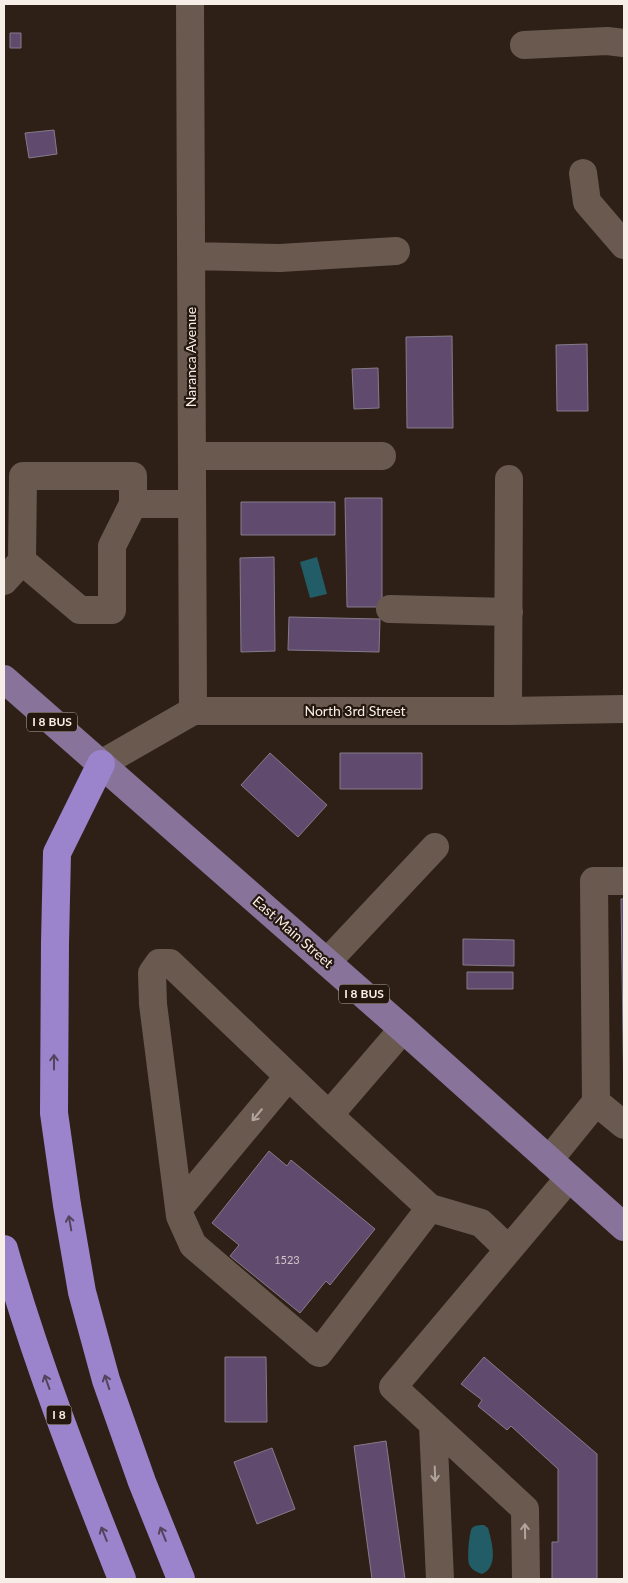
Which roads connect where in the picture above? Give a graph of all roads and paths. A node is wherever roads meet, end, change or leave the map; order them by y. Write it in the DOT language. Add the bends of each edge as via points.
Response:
graph roads {
  1 [pos="190,4"];
  2 [pos="624,42"];
  3 [pos="524,45"];
  4 [pos="583,173"];
  5 [pos="624,245"];
  6 [pos="396,251"];
  7 [pos="191,256"];
  8 [pos="192,456"];
  9 [pos="382,456"];
  10 [pos="509,479"];
  11 [pos="133,504"];
  12 [pos="192,504"];
  13 [pos="22,561"];
  14 [pos="4,581"];
  15 [pos="390,609"];
  16 [pos="509,612"];
  17 [pos="4,679"];
  18 [pos="624,709"];
  19 [pos="193,711"];
  20 [pos="508,711"];
  21 [pos="101,764"];
  22 [pos="435,847"];
  23 [pos="624,881"];
  24 [pos="327,962"];
  25 [pos="403,1029"];
  26 [pos="288,1077"];
  27 [pos="596,1102"];
  28 [pos="329,1115"];
  29 [pos="624,1125"];
  30 [pos="549,1160"];
  31 [pos="569,1178"];
  32 [pos="179,1208"];
  33 [pos="430,1208"];
  34 [pos="624,1227"];
  35 [pos="4,1249"];
  36 [pos="508,1249"];
  37 [pos="433,1425"];
  38 [pos="122,1579"];
  39 [pos="181,1579"];
  40 [pos="440,1579"];
  41 [pos="526,1579"];
  1 -- 7 [label="street, Naranca Avenue"];
  2 -- 3 [label="street"];
  4 -- 5 [label="street" via="587,202"];
  6 -- 7 [label="street" via="280,258"];
  7 -- 8 [label="street, Naranca Avenue"];
  8 -- 9 [label="street"];
  8 -- 12 [label="street, Naranca Avenue"];
  10 -- 16 [label="street"];
  11 -- 12 [label="street"];
  11 -- 13 [label="street" via="112,546 112,610 80,610"];
  11 -- 13 [label="street" via="133,476 23,476"];
  12 -- 19 [label="street, Naranca Avenue"];
  13 -- 14 [label="street"];
  15 -- 16 [label="street"];
  16 -- 20 [label="street"];
  17 -- 21 [label="main road, East Main Street / I 8 BUS"];
  18 -- 20 [label="street, North 3rd Street"];
  19 -- 20 [label="street, North 3rd Street"];
  19 -- 21 [label="street, North 3rd Street"];
  21 -- 24 [label="main road, East Main Street / I 8 BUS"];
  39 -- 21 [label="highway, one-way" via="106,1380 82,1292 66,1206 54,1113 57,853"];
  22 -- 24 [label="street"];
  23 -- 27 [label="street" via="594,881"];
  24 -- 25 [label="main road, East Main Street / I 8 BUS"];
  25 -- 28 [label="street"];
  25 -- 30 [label="main road, East Main Street / I 8 BUS"];
  26 -- 28 [label="street"];
  26 -- 32 [label="street, one-way"];
  26 -- 32 [label="street" via="170,963 159,963 152,973 153,1004"];
  27 -- 29 [label="street"];
  27 -- 30 [label="street"];
  28 -- 33 [label="street"];
  30 -- 31 [label="main road, East Main Street / I 8 BUS"];
  31 -- 34 [label="main road, East Main Street / I 8 BUS"];
  31 -- 36 [label="street"];
  32 -- 33 [label="street" via="193,1245 319,1353"];
  33 -- 36 [label="street" via="481,1223"];
  38 -- 35 [label="highway, I 8, one-way" via="74,1458 19,1302"];
  36 -- 37 [label="street" via="393,1387"];
  37 -- 40 [label="street, one-way"];
  41 -- 37 [label="street, one-way" via="525,1509"];
}
